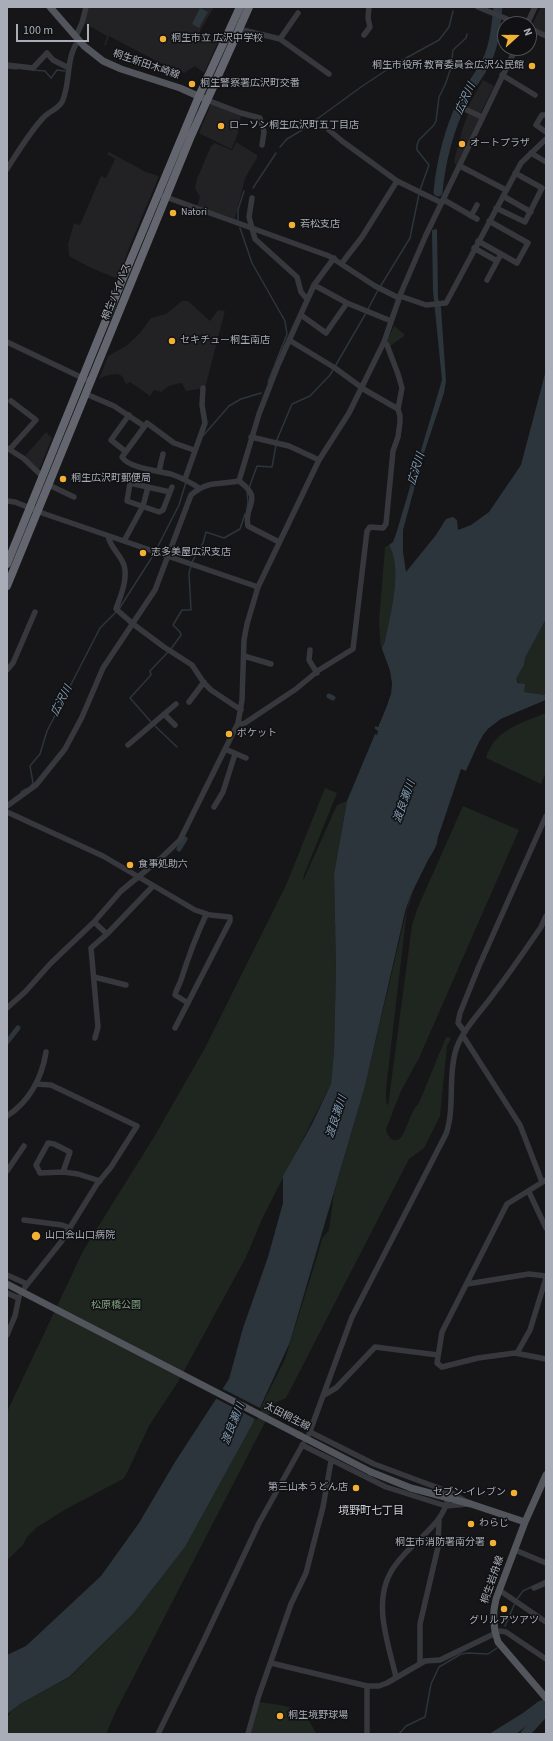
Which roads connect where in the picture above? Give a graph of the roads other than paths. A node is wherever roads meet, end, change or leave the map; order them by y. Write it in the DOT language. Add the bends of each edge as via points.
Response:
graph roads {
  1 [pos="50,7"];
  2 [pos="86,7"];
  3 [pos="240,7"];
  4 [pos="249,7"];
  5 [pos="369,7"];
  6 [pos="478,7"];
  7 [pos="298,13"];
  8 [pos="498,16"];
  9 [pos="239,29"];
  10 [pos="364,35"];
  11 [pos="78,38"];
  12 [pos="280,39"];
  13 [pos="512,56"];
  14 [pos="7,66"];
  15 [pos="70,68"];
  16 [pos="329,74"];
  17 [pos="502,75"];
  18 [pos="535,95"];
  19 [pos="203,98"];
  20 [pos="461,107"];
  21 [pos="546,115"];
  22 [pos="482,117"];
  23 [pos="329,130"];
  24 [pos="546,132"];
  25 [pos="546,139"];
  26 [pos="541,144"];
  27 [pos="262,145"];
  28 [pos="546,148"];
  29 [pos="531,153"];
  30 [pos="546,162"];
  31 [pos="460,166"];
  32 [pos="7,169"];
  33 [pos="515,173"];
  34 [pos="397,181"];
  35 [pos="506,190"];
  36 [pos="163,196"];
  37 [pos="503,196"];
  38 [pos="252,198"];
  39 [pos="443,201"];
  40 [pos="478,204"];
  41 [pos="496,208"];
  42 [pos="530,212"];
  43 [pos="471,216"];
  44 [pos="477,219"];
  45 [pos="488,221"];
  46 [pos="251,227"];
  47 [pos="478,241"];
  48 [pos="474,248"];
  49 [pos="501,254"];
  50 [pos="334,258"];
  51 [pos="498,261"];
  52 [pos="342,263"];
  53 [pos="487,280"];
  54 [pos="314,285"];
  55 [pos="399,297"];
  56 [pos="307,300"];
  57 [pos="347,303"];
  58 [pos="300,314"];
  59 [pos="391,321"];
  60 [pos="289,340"];
  61 [pos="7,342"];
  62 [pos="384,342"];
  63 [pos="87,380"];
  64 [pos="362,386"];
  65 [pos="203,388"];
  66 [pos="86,394"];
  67 [pos="11,401"];
  68 [pos="398,409"];
  69 [pos="129,415"];
  70 [pos="144,426"];
  71 [pos="251,437"];
  72 [pos="9,449"];
  73 [pos="194,450"];
  74 [pos="125,451"];
  75 [pos="163,454"];
  76 [pos="319,460"];
  77 [pos="159,471"];
  78 [pos="43,477"];
  79 [pos="185,479"];
  80 [pos="239,481"];
  81 [pos="49,485"];
  82 [pos="148,487"];
  83 [pos="199,488"];
  84 [pos="74,498"];
  85 [pos="7,501"];
  86 [pos="143,506"];
  87 [pos="34,510"];
  88 [pos="108,536"];
  89 [pos="124,541"];
  90 [pos="279,542"];
  91 [pos="168,557"];
  92 [pos="7,564"];
  93 [pos="7,586"];
  94 [pos="258,587"];
  95 [pos="35,612"];
  96 [pos="133,624"];
  97 [pos="310,650"];
  98 [pos="244,656"];
  99 [pos="271,664"];
  100 [pos="7,670"];
  101 [pos="317,673"];
  102 [pos="204,682"];
  103 [pos="189,702"];
  104 [pos="176,704"];
  105 [pos="241,710"];
  106 [pos="164,714"];
  107 [pos="238,723"];
  108 [pos="176,725"];
  109 [pos="128,745"];
  110 [pos="225,749"];
  111 [pos="235,754"];
  112 [pos="246,758"];
  113 [pos="7,806"];
  114 [pos="214,807"];
  115 [pos="7,812"];
  116 [pos="546,816"];
  117 [pos="138,877"];
  118 [pos="152,886"];
  119 [pos="206,915"];
  120 [pos="546,916"];
  121 [pos="94,922"];
  122 [pos="543,929"];
  123 [pos="107,934"];
  124 [pos="94,977"];
  125 [pos="126,986"];
  126 [pos="188,1002"];
  127 [pos="7,1008"];
  128 [pos="175,1028"];
  129 [pos="464,1034"];
  130 [pos="94,1038"];
  131 [pos="46,1052"];
  132 [pos="36,1084"];
  133 [pos="7,1116"];
  134 [pos="24,1146"];
  135 [pos="7,1171"];
  136 [pos="63,1172"];
  137 [pos="100,1181"];
  138 [pos="544,1181"];
  139 [pos="529,1192"];
  140 [pos="24,1220"];
  141 [pos="70,1228"];
  142 [pos="546,1228"];
  143 [pos="7,1275"];
  144 [pos="546,1277"];
  145 [pos="7,1284"];
  146 [pos="467,1284"];
  147 [pos="7,1293"];
  148 [pos="7,1335"];
  149 [pos="517,1353"];
  150 [pos="438,1355"];
  151 [pos="546,1359"];
  152 [pos="324,1395"];
  153 [pos="332,1461"];
  154 [pos="546,1475"];
  155 [pos="449,1495"];
  156 [pos="471,1504"];
  157 [pos="446,1506"];
  158 [pos="439,1520"];
  159 [pos="525,1522"];
  160 [pos="514,1550"];
  161 [pos="546,1563"];
  162 [pos="546,1583"];
  163 [pos="534,1588"];
  164 [pos="499,1590"];
  165 [pos="546,1622"];
  166 [pos="495,1633"];
  167 [pos="546,1659"];
  168 [pos="271,1663"];
  169 [pos="420,1664"];
  170 [pos="396,1677"];
  171 [pos="367,1686"];
  172 [pos="546,1698"];
  173 [pos="158,1734"];
  174 [pos="248,1734"];
  175 [pos="367,1734"];
  1 -- 11 [label="main road, 桐生新田木崎線"];
  2 -- 11 [label="street"];
  3 -- 19 [label="highway, 桐生バイパス"];
  4 -- 9 [label="highway, 桐生バイパス"];
  5 -- 10 [label="street" via="370,27"];
  6 -- 8 [label="street"];
  7 -- 12 [label="street"];
  9 -- 12 [label="street"];
  9 -- 19 [label="highway, 桐生バイパス"];
  11 -- 15 [label="street"];
  11 -- 19 [label="main road, 桐生新田木崎線" via="93,54 108,63"];
  12 -- 16 [label="street"];
  13 -- 17 [label="street"];
  14 -- 15 [label="street" via="32,68 46,53 52,60"];
  15 -- 32 [label="street" via="60,105 39,123"];
  17 -- 18 [label="street"];
  17 -- 22 [label="street"];
  19 -- 27 [label="street" via="260,118 264,132"];
  19 -- 36 [label="highway, 桐生バイパス"];
  20 -- 22 [label="street"];
  21 -- 24 [label="street" via="542,115 536,125"];
  22 -- 31 [label="street"];
  23 -- 34 [label="street"];
  25 -- 26 [label="street"];
  26 -- 28 [label="street"];
  26 -- 29 [label="street"];
  29 -- 30 [label="street"];
  29 -- 33 [label="street"];
  31 -- 35 [label="street"];
  31 -- 39 [label="street"];
  33 -- 35 [label="street"];
  33 -- 42 [label="street" via="542,188"];
  34 -- 39 [label="street"];
  34 -- 52 [label="street" via="362,237"];
  35 -- 37 [label="street"];
  36 -- 46 [label="street"];
  36 -- 63 [label="highway, 桐生バイパス"];
  36 -- 63 [label="highway, 桐生バイパス" via="106,353"];
  37 -- 41 [label="street"];
  37 -- 42 [label="street"];
  38 -- 46 [label="street" via="249,213"];
  39 -- 43 [label="street"];
  39 -- 55 [label="street"];
  40 -- 43 [label="street"];
  41 -- 42 [label="street" via="523,223"];
  41 -- 45 [label="street"];
  43 -- 44 [label="street"];
  45 -- 47 [label="street"];
  45 -- 49 [label="street" via="528,243 518,263"];
  46 -- 50 [label="street"];
  46 -- 56 [label="street" via="259,244 297,278 301,292"];
  47 -- 48 [label="street"];
  47 -- 49 [label="street"];
  48 -- 51 [label="street"];
  48 -- 55 [label="street" via="443,304 426,305"];
  49 -- 51 [label="street"];
  50 -- 52 [label="street"];
  50 -- 54 [label="street"];
  51 -- 53 [label="street"];
  52 -- 55 [label="street" via="375,286"];
  54 -- 56 [label="street"];
  54 -- 57 [label="street"];
  55 -- 59 [label="street"];
  56 -- 58 [label="street"];
  57 -- 58 [label="street" via="326,333"];
  57 -- 59 [label="street"];
  58 -- 60 [label="street"];
  59 -- 62 [label="street"];
  60 -- 64 [label="street"];
  60 -- 71 [label="street"];
  61 -- 63 [label="street"];
  62 -- 64 [label="street"];
  62 -- 68 [label="street" via="402,388"];
  63 -- 66 [label="highway, 桐生バイパス"];
  63 -- 78 [label="highway, 桐生バイパス"];
  64 -- 68 [label="street"];
  64 -- 76 [label="street" via="349,413"];
  65 -- 73 [label="street" via="205,423"];
  66 -- 69 [label="street"];
  66 -- 81 [label="highway, 桐生バイパス"];
  67 -- 72 [label="street" via="36,420"];
  68 -- 101 [label="street" via="400,422 393,451 386,524 383,528 370,527 366,531 354,646 352,651"];
  69 -- 70 [label="street"];
  69 -- 74 [label="street" via="111,440"];
  70 -- 73 [label="street" via="148,423 174,443"];
  70 -- 74 [label="street"];
  71 -- 76 [label="street" via="289,446"];
  71 -- 80 [label="street"];
  72 -- 78 [label="street"];
  73 -- 79 [label="street"];
  74 -- 77 [label="street" via="122,457 135,466"];
  75 -- 77 [label="street"];
  76 -- 90 [label="street"];
  77 -- 79 [label="street"];
  78 -- 87 [label="highway, 桐生バイパス"];
  79 -- 83 [label="street"];
  80 -- 83 [label="street" via="214,483"];
  80 -- 90 [label="street" via="252,493 248,526"];
  81 -- 84 [label="street"];
  81 -- 87 [label="highway, 桐生バイパス"];
  82 -- 86 [label="street"];
  82 -- 86 [label="street" via="131,480 126,500"];
  82 -- 86 [label="street" via="171,489 160,512"];
  83 -- 91 [label="street" via="191,495"];
  85 -- 87 [label="street"];
  86 -- 89 [label="street"];
  87 -- 88 [label="street"];
  87 -- 92 [label="highway, 桐生バイパス"];
  87 -- 93 [label="highway, 桐生バイパス"];
  88 -- 89 [label="street"];
  88 -- 96 [label="street" via="124,565 125,584 116,609"];
  89 -- 91 [label="street"];
  90 -- 94 [label="street"];
  91 -- 94 [label="street"];
  91 -- 96 [label="street" via="155,590"];
  94 -- 98 [label="street" via="246,624"];
  95 -- 100 [label="street" via="16,657"];
  96 -- 102 [label="street" via="192,665"];
  96 -- 113 [label="street" via="103,668 73,735 61,754 36,785"];
  97 -- 101 [label="street" via="309,660"];
  98 -- 99 [label="street"];
  98 -- 105 [label="street"];
  101 -- 107 [label="street" via="245,723"];
  102 -- 103 [label="street"];
  102 -- 105 [label="street" via="211,690"];
  104 -- 106 [label="street"];
  105 -- 107 [label="street"];
  106 -- 108 [label="street"];
  106 -- 109 [label="street"];
  107 -- 110 [label="street"];
  110 -- 111 [label="street"];
  110 -- 117 [label="street" via="180,840"];
  111 -- 112 [label="street"];
  111 -- 114 [label="street" via="223,792"];
  115 -- 117 [label="street" via="103,856"];
  116 -- 129 [label="street" via="460,1013 458,1023"];
  117 -- 118 [label="street"];
  117 -- 121 [label="street" via="121,891"];
  118 -- 119 [label="street"];
  118 -- 123 [label="street"];
  119 -- 126 [label="street" via="175,995"];
  119 -- 126 [label="street" via="230,917 230,921"];
  120 -- 122 [label="street"];
  121 -- 123 [label="street"];
  121 -- 127 [label="street"];
  122 -- 129 [label="street"];
  123 -- 124 [label="street" via="91,948"];
  124 -- 125 [label="street"];
  124 -- 130 [label="street" via="98,1026"];
  126 -- 128 [label="street"];
  129 -- 138 [label="street" via="520,1125"];
  129 -- 152 [label="street" via="454,1054 450,1117 446,1134 352,1317"];
  131 -- 132 [label="street"];
  132 -- 133 [label="street" via="21,1105"];
  132 -- 137 [label="street" via="51,1085 137,1126 116,1161"];
  134 -- 135 [label="street"];
  136 -- 136 [label="street" via="38,1171 36,1165 48,1144 54,1144 70,1152"];
  136 -- 137 [label="street"];
  137 -- 141 [label="street"];
  138 -- 139 [label="street"];
  139 -- 142 [label="street"];
  139 -- 146 [label="street" via="507,1204"];
  140 -- 141 [label="street"];
  141 -- 143 [label="street" via="26,1286"];
  144 -- 146 [label="street" via="529,1274"];
  144 -- 149 [label="street" via="530,1330"];
  145 -- 155 [label="main road, 太田桐生線, bridge" via="371,1472 411,1488"];
  146 -- 150 [label="street" via="442,1332"];
  147 -- 148 [label="street" via="19,1298"];
  149 -- 150 [label="street" via="478,1358 442,1367 437,1363"];
  149 -- 151 [label="street"];
  150 -- 152 [label="street" via="375,1347 336,1388"];
  152 -- 155 [label="street" via="309,1433 374,1464"];
  153 -- 157 [label="street" via="386,1487"];
  153 -- 168 [label="street" via="306,1573 291,1604"];
  153 -- 173 [label="street" via="302,1445 259,1523"];
  154 -- 159 [label="main road, 桐生岩舟線"];
  155 -- 156 [label="main road, 太田桐生線"];
  155 -- 157 [label="street"];
  156 -- 157 [label="street"];
  156 -- 159 [label="main road, 太田桐生線"];
  157 -- 158 [label="street"];
  158 -- 169 [label="street" via="438,1547 420,1624"];
  158 -- 170 [label="street" via="393,1568 383,1594 382,1615"];
  159 -- 160 [label="main road, 桐生岩舟線"];
  160 -- 161 [label="street"];
  160 -- 164 [label="main road, 桐生岩舟線"];
  162 -- 163 [label="street"];
  164 -- 165 [label="street"];
  164 -- 166 [label="main road, 桐生岩舟線" via="493,1611"];
  166 -- 167 [label="street" via="506,1632"];
  166 -- 169 [label="street" via="440,1660"];
  166 -- 172 [label="main road, 桐生岩舟線" via="504,1650"];
  168 -- 171 [label="street"];
  168 -- 174 [label="street"];
  169 -- 170 [label="street"];
  170 -- 171 [label="street" via="379,1686"];
  171 -- 175 [label="street"];
}
